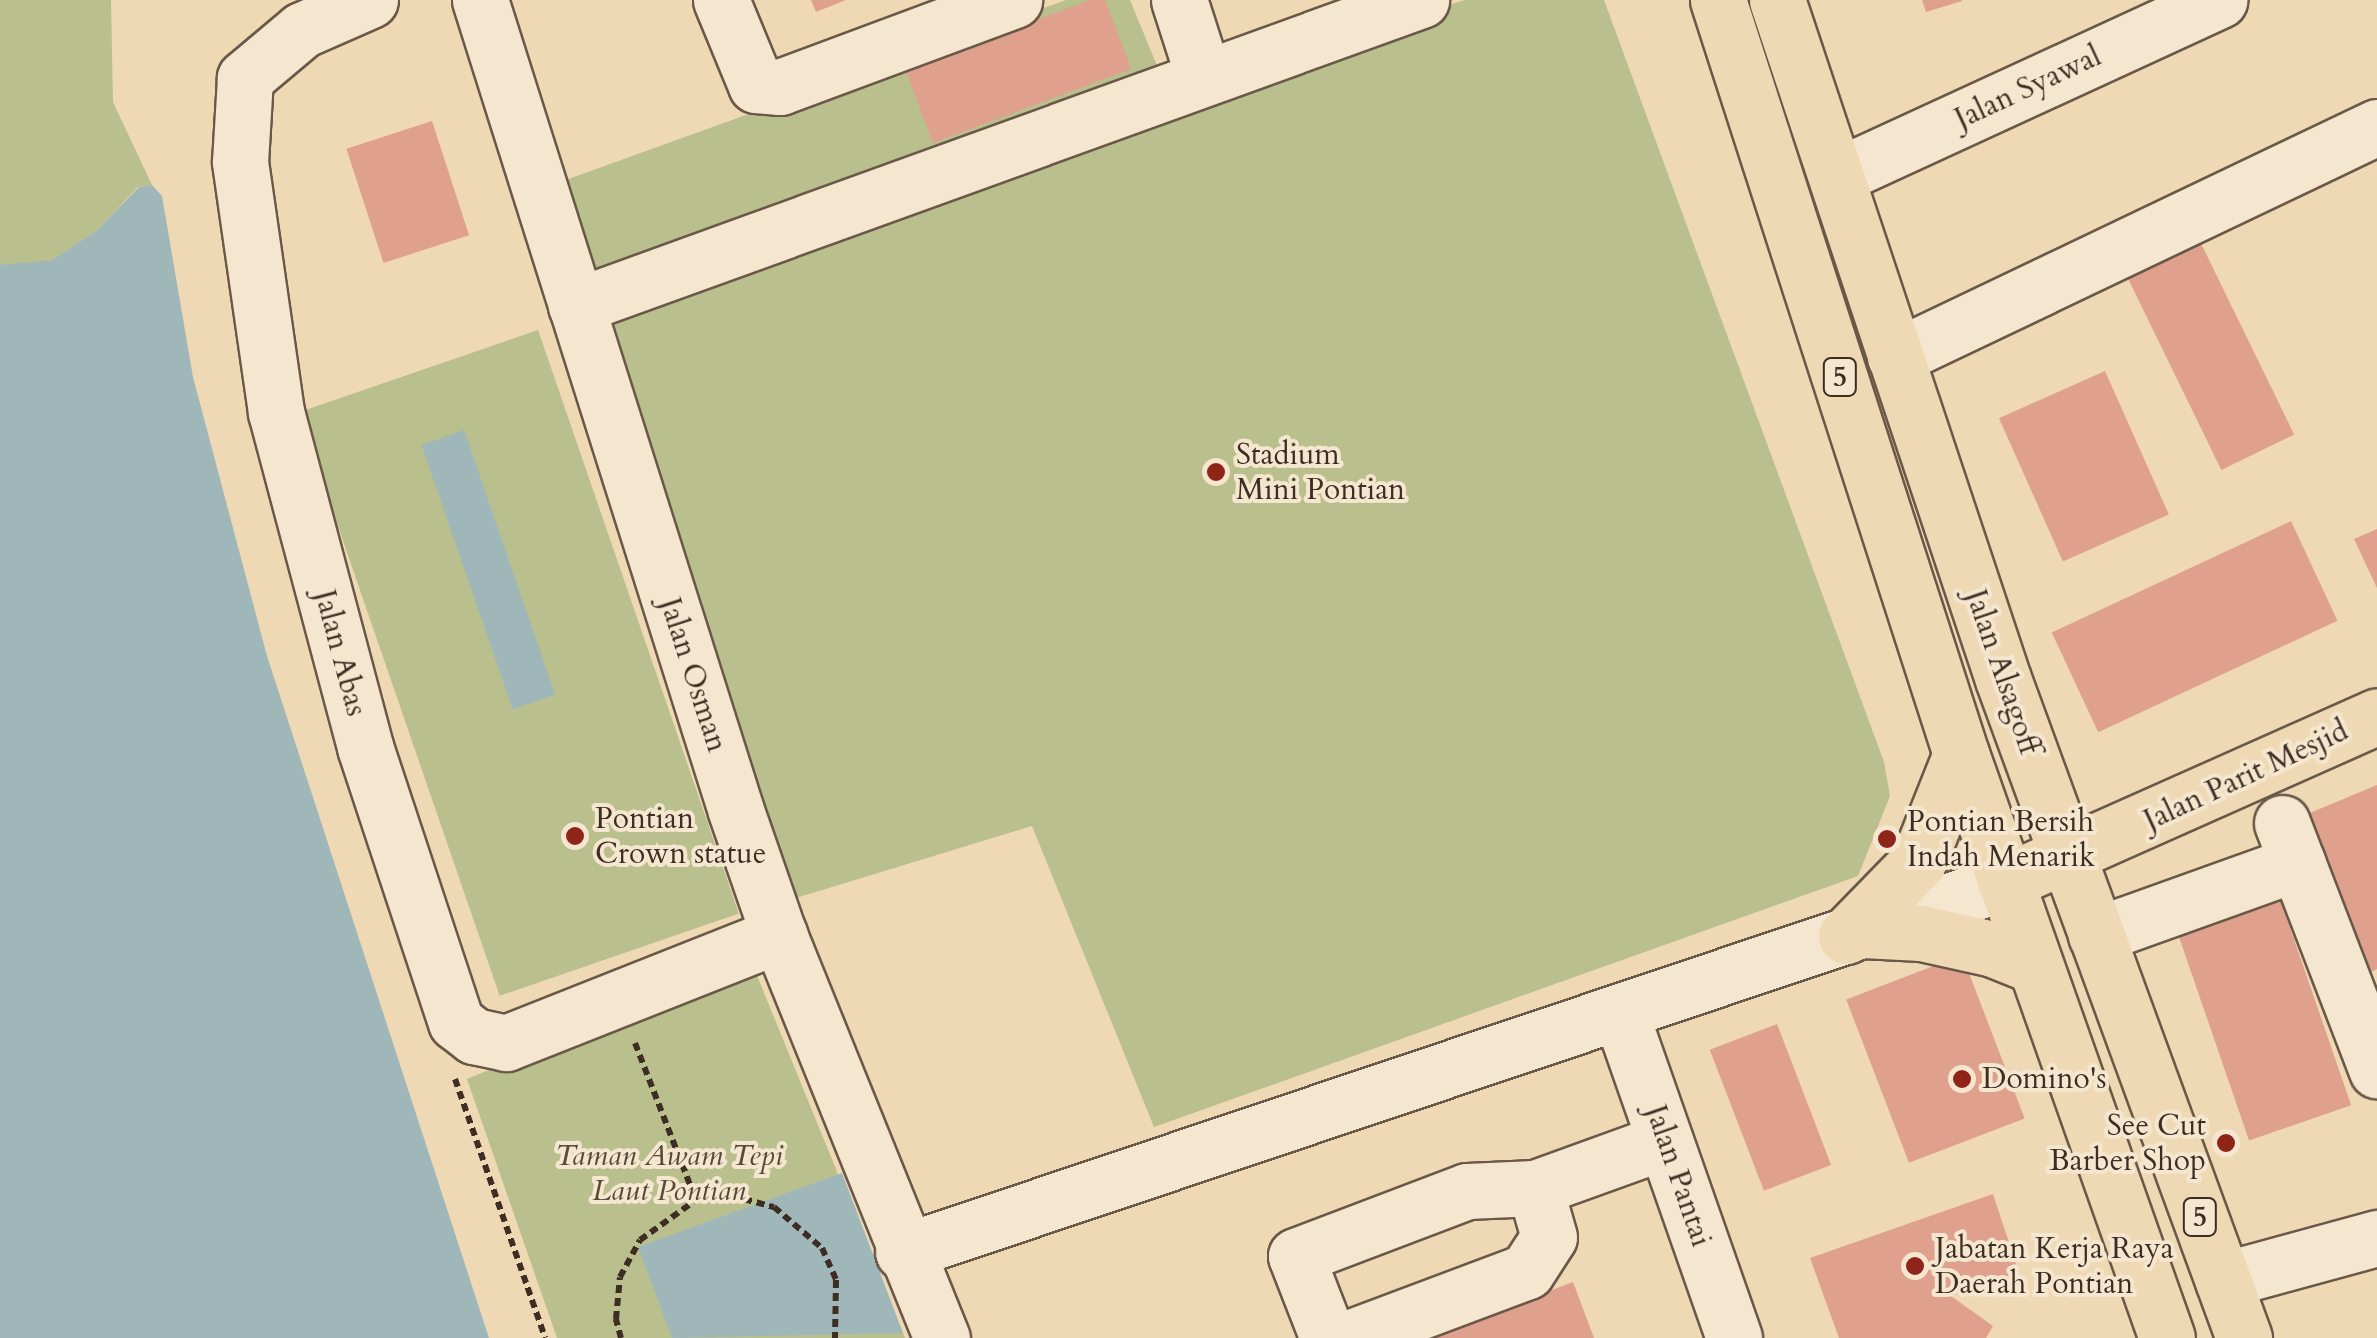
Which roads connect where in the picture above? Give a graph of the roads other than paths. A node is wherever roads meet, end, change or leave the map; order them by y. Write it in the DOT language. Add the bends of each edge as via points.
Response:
graph roads {
  1 [pos="480,0"];
  2 [pos="721,0"];
  3 [pos="1014,0"];
  4 [pos="1178,0"];
  5 [pos="1421,0"];
  6 [pos="1718,0"];
  7 [pos="1776,0"];
  8 [pos="2219,0"];
  9 [pos="349,5"];
  10 [pos="1204,78"];
  11 [pos="2377,127"];
  12 [pos="1836,176"];
  13 [pos="576,306"];
  14 [pos="1895,357"];
  15 [pos="2377,716"];
  16 [pos="1961,754"];
  17 [pos="2068,857"];
  18 [pos="2005,882"];
  19 [pos="1854,933"];
  20 [pos="779,935"];
  21 [pos="2096,935"];
  22 [pos="2033,966"];
  23 [pos="1621,1014"];
  24 [pos="2377,1070"];
  25 [pos="1665,1141"];
  26 [pos="1535,1188"];
  27 [pos="2377,1238"];
  28 [pos="904,1252"];
  29 [pos="2222,1280"];
  30 [pos="942,1338"];
  31 [pos="1328,1338"];
  32 [pos="1349,1338"];
  33 [pos="1734,1338"];
  34 [pos="2167,1338"];
  35 [pos="2244,1338"];
  1 -- 13 [label="street, Jalan Osman"];
  2 -- 3 [label="street" via="756,85 780,87"];
  4 -- 10 [label="street"];
  5 -- 10 [label="street"];
  6 -- 16 [label="main road, Jalan Alsagoff / 5"];
  7 -- 12 [label="main road, Jalan Alsagoff / 5"];
  8 -- 12 [label="street, Jalan Syawal"];
  9 -- 20 [label="street, Jalan Abas" via="302,30 245,78 240,162 276,412 365,747 456,1022 474,1036 506,1043"];
  10 -- 13 [label="street"];
  11 -- 14 [label="street"];
  12 -- 14 [label="main road, Jalan Alsagoff / 5"];
  13 -- 20 [label="street, Jalan Osman"];
  14 -- 17 [label="main road, Jalan Alsagoff / 5"];
  15 -- 17 [label="main road, Jalan Parit Mesjid"];
  16 -- 18 [label="main road, Jalan Alsagoff / 5"];
  16 -- 19 [label="main road" via="1918,862"];
  17 -- 18 [label="main road, Jalan Parit Mesjid"];
  17 -- 21 [label="main road, Jalan Alsagoff / 5"];
  18 -- 19 [label="street"];
  18 -- 22 [label="main road, Jalan Alsagoff / 5"];
  19 -- 22 [label="main road" via="1939,937"];
  19 -- 23 [label="street"];
  20 -- 28 [label="street, Jalan Osman"];
  21 -- 24 [label="street" via="2289,843"];
  21 -- 29 [label="main road, Jalan Alsagoff / 5"];
  22 -- 34 [label="main road, Jalan Alsagoff / 5"];
  23 -- 25 [label="street, Jalan Pantai"];
  23 -- 28 [label="street"];
  25 -- 26 [label="street"];
  25 -- 33 [label="street, Jalan Pantai"];
  26 -- 31 [label="street" via="1468,1192 1296,1256"];
  26 -- 32 [label="street" via="1549,1237 1527,1271"];
  27 -- 29 [label="street"];
  28 -- 30 [label="street, Jalan Osman"];
  29 -- 35 [label="main road, Jalan Alsagoff / 5"];
}
